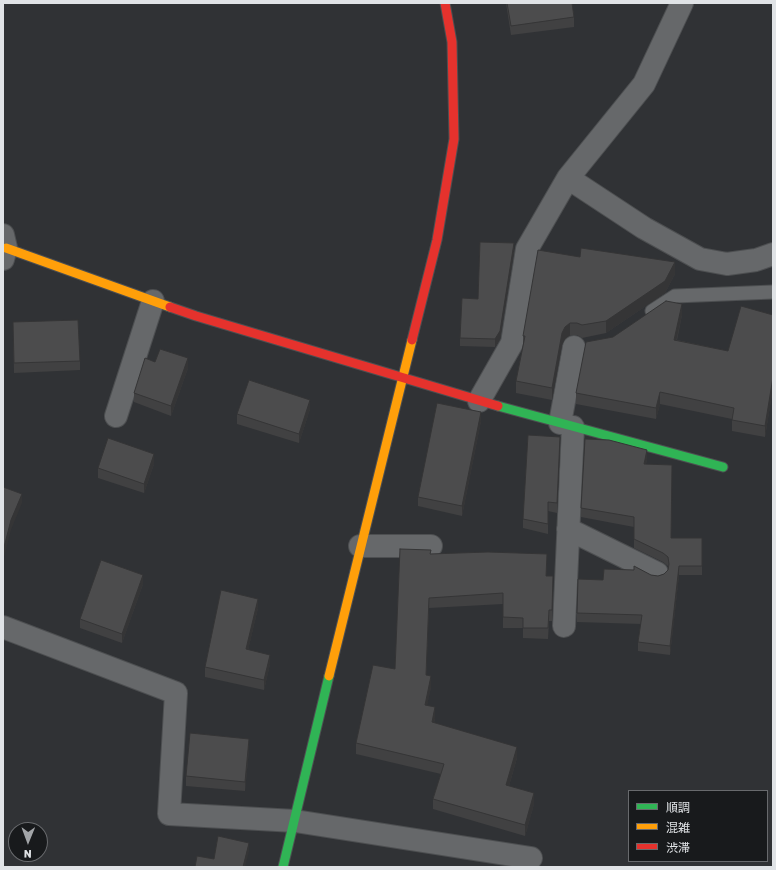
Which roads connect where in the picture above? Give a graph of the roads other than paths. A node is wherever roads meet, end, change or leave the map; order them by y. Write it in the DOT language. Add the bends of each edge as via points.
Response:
graph roads {
  1 [pos="445,3"];
  2 [pos="682,3"];
  3 [pos="568,178"];
  4 [pos="4,247"];
  5 [pos="773,254"];
  6 [pos="773,292"];
  7 [pos="153,301"];
  8 [pos="642,318"];
  9 [pos="581,345"];
  10 [pos="402,378"];
  11 [pos="478,400"];
  12 [pos="116,416"];
  13 [pos="566,425"];
  14 [pos="723,467"];
  15 [pos="568,529"];
  16 [pos="360,546"];
  17 [pos="431,546"];
  18 [pos="657,573"];
  19 [pos="564,626"];
  20 [pos="3,627"];
  21 [pos="295,821"];
  22 [pos="531,858"];
  23 [pos="283,867"];
  1 -- 10 [label="street" via="452,42 454,139 437,240"];
  2 -- 3 [label="street" via="644,84"];
  3 -- 5 [label="street" via="644,228 700,259 727,264 756,260"];
  3 -- 11 [label="street" via="527,249 512,343"];
  4 -- 7 [label="street"];
  6 -- 8 [label="lane" via="675,296"];
  7 -- 10 [label="street"];
  7 -- 12 [label="street"];
  9 -- 13 [label="street"];
  10 -- 11 [label="street"];
  10 -- 16 [label="street"];
  11 -- 13 [label="street"];
  13 -- 14 [label="street"];
  13 -- 15 [label="street"];
  15 -- 18 [label="street"];
  15 -- 19 [label="street"];
  16 -- 17 [label="street"];
  16 -- 21 [label="street"];
  20 -- 21 [label="street" via="176,693 169,814"];
  21 -- 22 [label="street"];
  21 -- 23 [label="street"];
}
